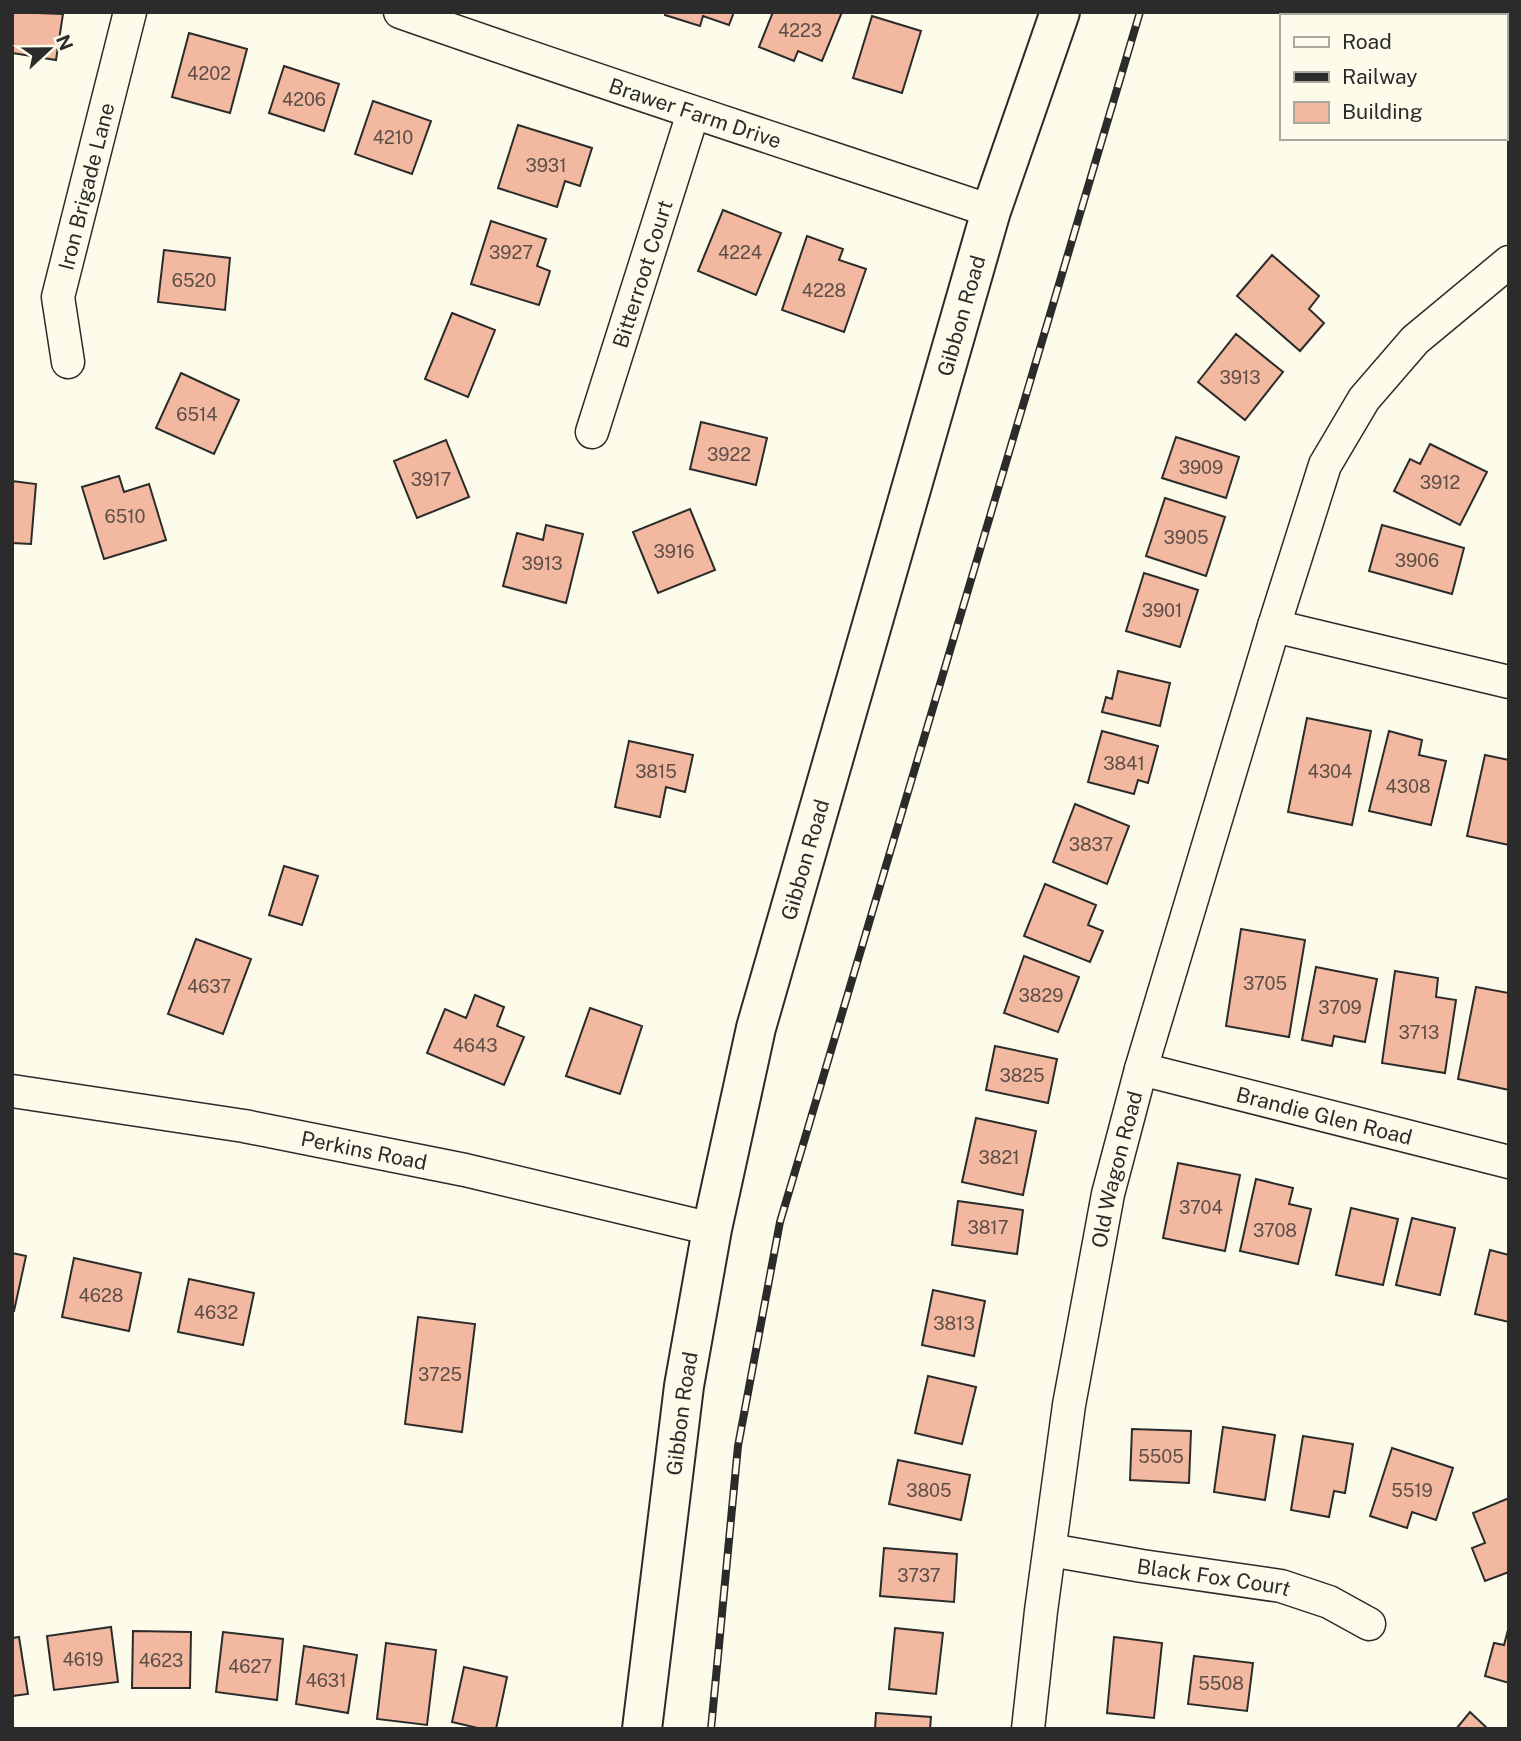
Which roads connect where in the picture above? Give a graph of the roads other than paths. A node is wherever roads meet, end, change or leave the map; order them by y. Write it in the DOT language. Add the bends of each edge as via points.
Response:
graph roads {
  1 [pos="130,12"];
  2 [pos="400,12"];
  3 [pos="1060,12"];
  4 [pos="693,113"];
  5 [pos="991,211"];
  6 [pos="1509,262"];
  7 [pos="68,362"];
  8 [pos="592,432"];
  9 [pos="1274,626"];
  10 [pos="1509,682"];
  11 [pos="1141,1069"];
  12 [pos="12,1091"];
  13 [pos="1509,1162"];
  14 [pos="712,1229"];
  15 [pos="1050,1550"];
  16 [pos="1369,1624"];
  17 [pos="642,1729"];
  18 [pos="1028,1729"];
  1 -- 7 [label="street, Iron Brigade Lane" via="58,297"];
  2 -- 4 [label="street, Brawer Farm Drive"];
  3 -- 5 [label="main road, Gibbon Road"];
  4 -- 5 [label="street, Brawer Farm Drive"];
  4 -- 8 [label="street, Bitterroot Court"];
  5 -- 14 [label="main road, Gibbon Road" via="771,973"];
  6 -- 9 [label="street, Old Wagon Road" via="1415,340 1364,399 1325,465"];
  9 -- 10 [label="street"];
  9 -- 11 [label="street, Old Wagon Road"];
  11 -- 13 [label="street, Brandie Glen Road"];
  11 -- 15 [label="street, Old Wagon Road" via="1108,1194 1069,1405"];
  12 -- 14 [label="street, Perkins Road" via="244,1126 465,1170"];
  14 -- 17 [label="main road, Gibbon Road" via="684,1386"];
  15 -- 16 [label="street, Black Fox Court" via="1281,1586 1329,1602"];
  15 -- 18 [label="street, Old Wagon Road"];
}
